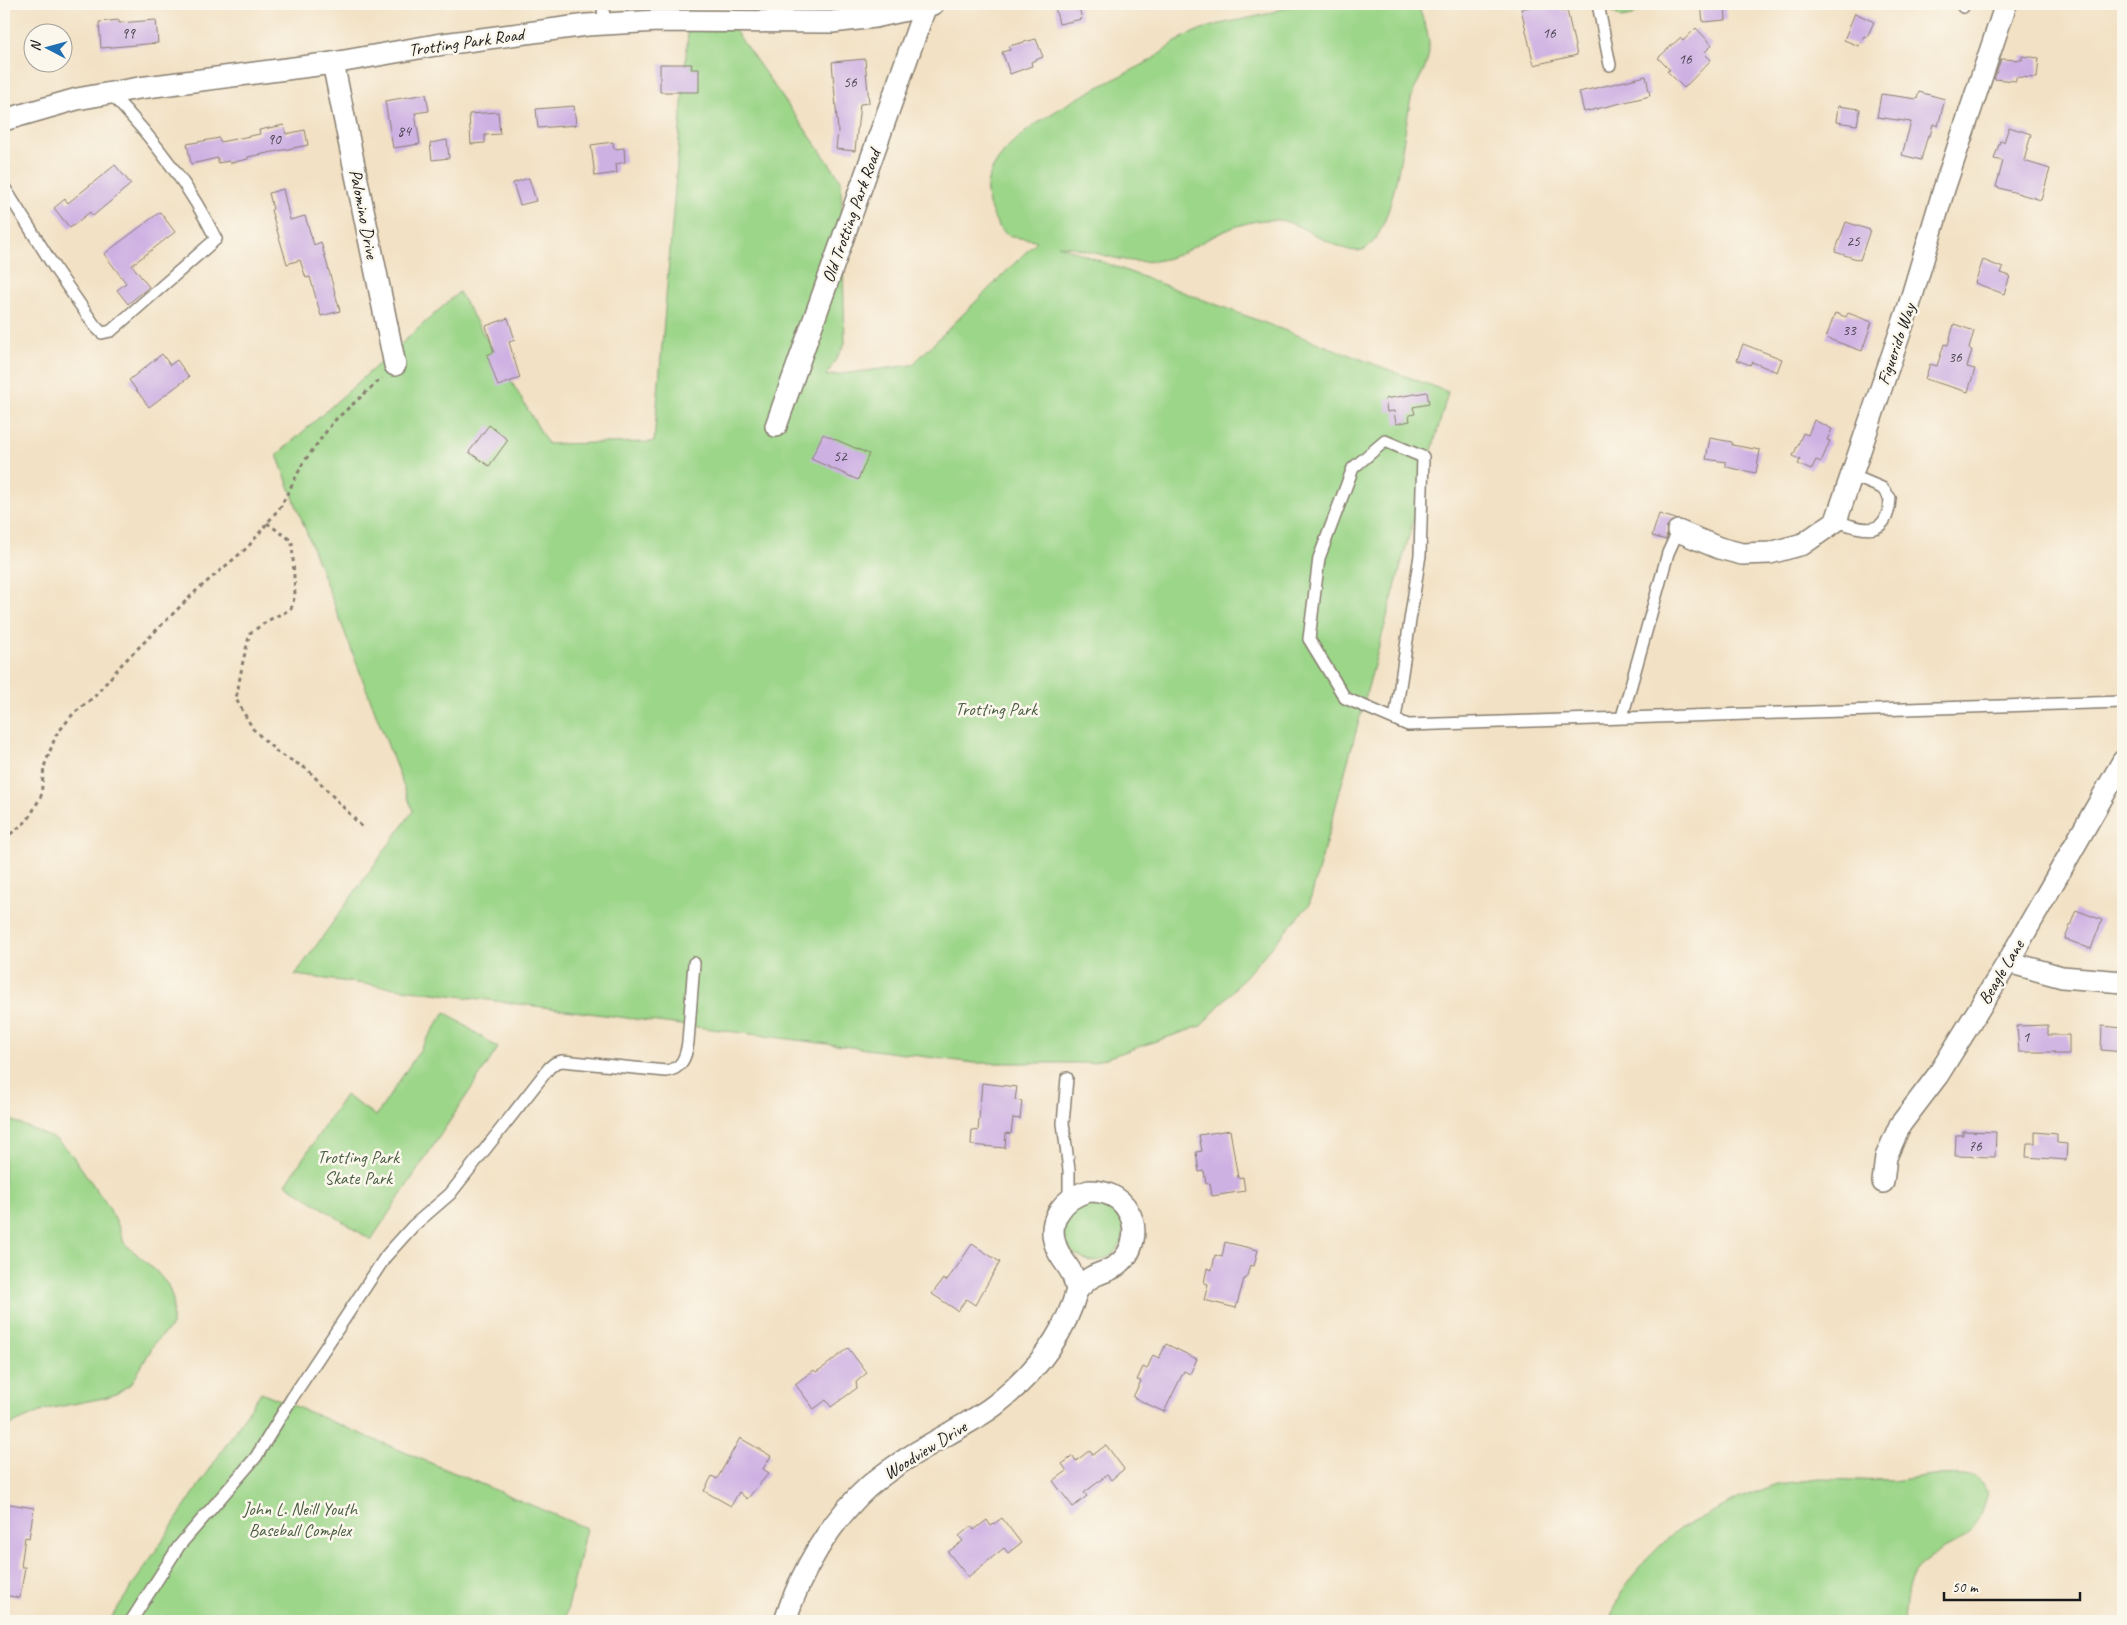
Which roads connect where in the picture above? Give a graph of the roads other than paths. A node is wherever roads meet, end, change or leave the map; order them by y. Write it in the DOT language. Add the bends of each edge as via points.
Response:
graph roads {
  1 [pos="1598,4"];
  2 [pos="2006,4"];
  3 [pos="930,5"];
  4 [pos="603,13"];
  5 [pos="333,63"];
  6 [pos="1610,65"];
  7 [pos="110,93"];
  8 [pos="4,120"];
  9 [pos="4,187"];
  10 [pos="394,365"];
  11 [pos="776,426"];
  12 [pos="1851,475"];
  13 [pos="1836,521"];
  14 [pos="1678,531"];
  15 [pos="2123,702"];
  16 [pos="1622,717"];
  17 [pos="1395,719"];
  18 [pos="2123,761"];
  19 [pos="2008,962"];
  20 [pos="694,963"];
  21 [pos="2123,982"];
  22 [pos="1067,1078"];
  23 [pos="1883,1182"];
  24 [pos="1068,1199"];
  25 [pos="1077,1290"];
  26 [pos="131,1621"];
  27 [pos="785,1621"];
  1 -- 6 [label="lane"];
  2 -- 12 [label="street, Figuerido Way"];
  3 -- 4 [label="street, Trotting Park Road" via="874,18 832,22"];
  3 -- 11 [label="street, Old Trotting Park Road"];
  4 -- 5 [label="street, Trotting Park Road"];
  5 -- 7 [label="street, Trotting Park Road"];
  5 -- 10 [label="street, Palomino Drive"];
  7 -- 8 [label="street, Trotting Park Road"];
  7 -- 9 [label="lane" via="136,120 201,209 216,239 111,332 102,333 95,326"];
  12 -- 13 [label="street, Figuerido Way"];
  12 -- 13 [label="lane" via="1882,488 1890,498 1889,510 1885,522 1876,529"];
  13 -- 14 [label="street" via="1803,544 1770,553 1742,554"];
  14 -- 16 [label="lane" via="1668,553"];
  15 -- 16 [label="lane"];
  16 -- 17 [label="lane" via="1408,725"];
  17 -- 17 [label="lane" via="1420,555 1423,457 1385,441 1353,468 1318,558 1309,640 1345,698"];
  18 -- 19 [label="street, Beagle Lane"];
  19 -- 21 [label="street" via="2062,977"];
  19 -- 23 [label="street, Beagle Lane" via="1938,1075 1900,1125 1886,1157"];
  20 -- 26 [label="lane" via="688,1042 681,1064 666,1071 562,1061 549,1068 450,1194 413,1226 386,1256 256,1458 180,1546"];
  22 -- 24 [label="lane" via="1063,1123 1069,1170"];
  24 -- 25 [label="street" via="1055,1217 1054,1240 1072,1272"];
  24 -- 25 [label="street" via="1089,1191 1110,1194 1127,1208 1134,1229 1130,1250 1124,1260 1091,1278"];
  25 -- 27 [label="street, Woodview Drive" via="1068,1318 1050,1349 1018,1385 994,1406 893,1468 852,1504 806,1568"];
}
